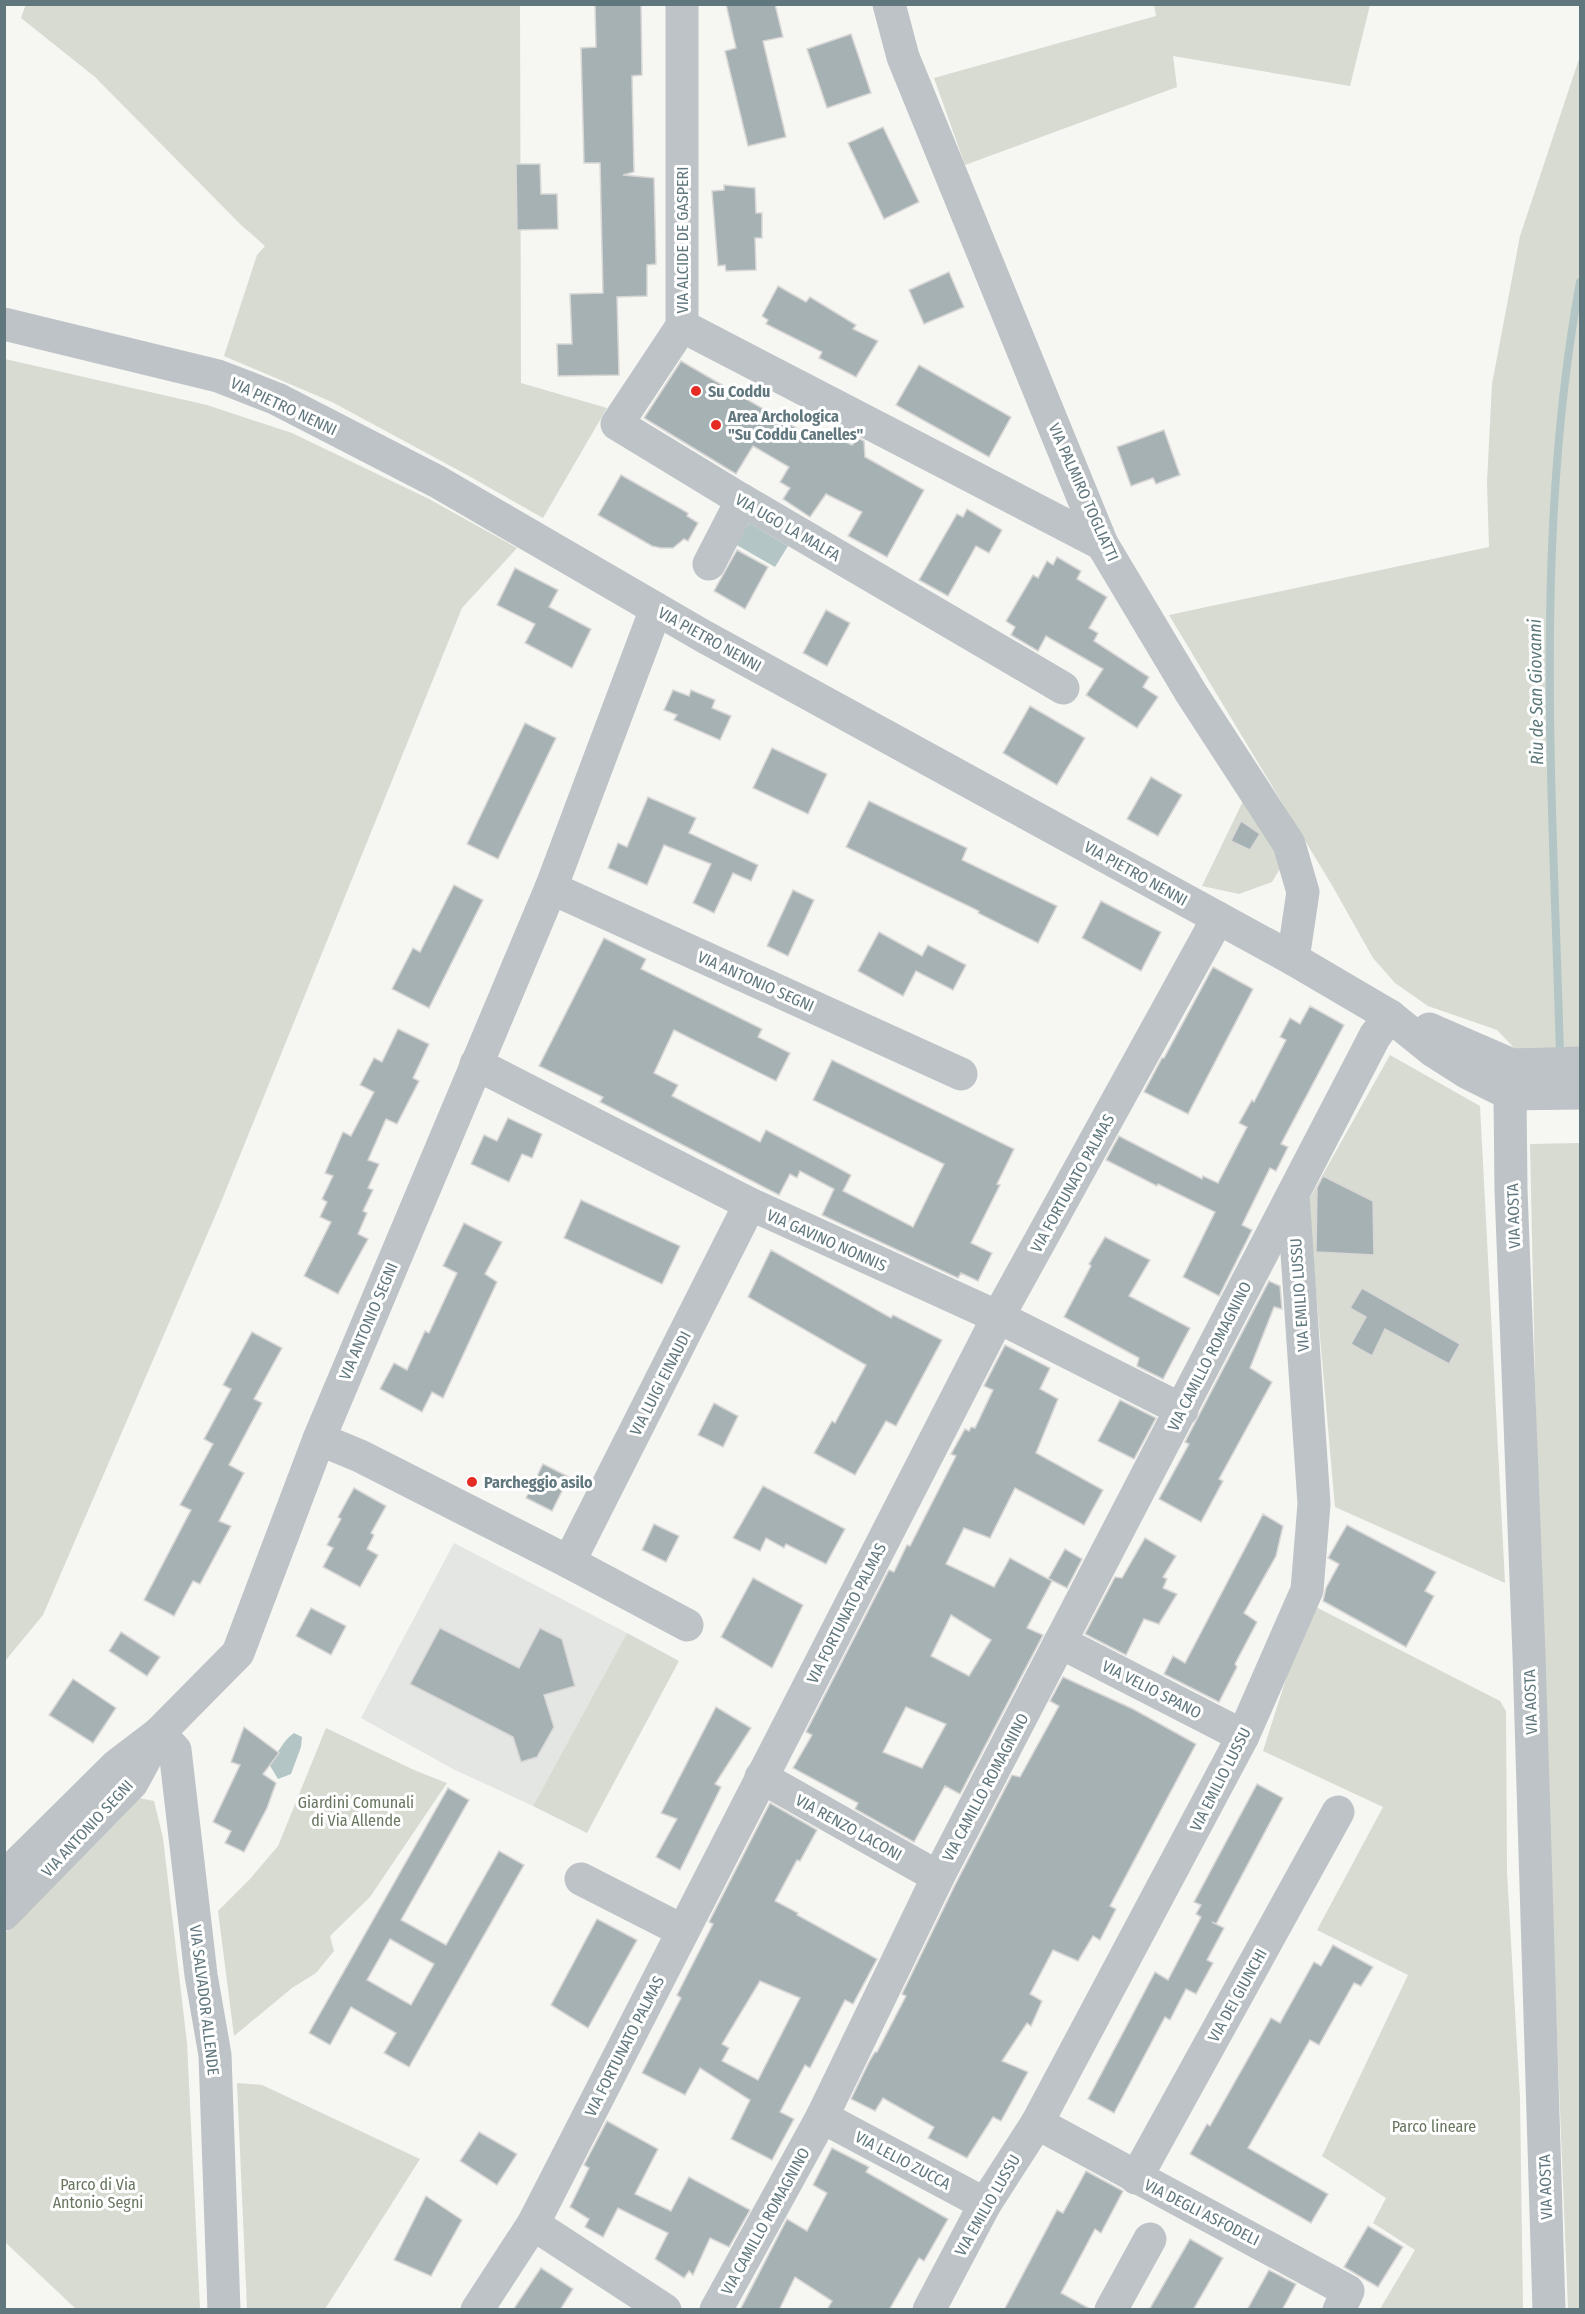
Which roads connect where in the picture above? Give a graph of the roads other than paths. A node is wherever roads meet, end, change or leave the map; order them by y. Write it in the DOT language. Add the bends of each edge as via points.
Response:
graph roads {
  1 [pos="682,4"];
  2 [pos="889,4"];
  3 [pos="4,324"];
  4 [pos="682,326"];
  5 [pos="742,500"];
  6 [pos="1102,544"];
  7 [pos="709,564"];
  8 [pos="656,609"];
  9 [pos="1063,688"];
  10 [pos="551,888"];
  11 [pos="1218,918"];
  12 [pos="1293,959"];
  13 [pos="1390,1016"];
  14 [pos="1581,1063"];
  15 [pos="476,1064"];
  16 [pos="961,1074"];
  17 [pos="1513,1084"];
  18 [pos="1581,1093"];
  19 [pos="1581,1116"];
  20 [pos="1511,1141"];
  21 [pos="1293,1193"];
  22 [pos="750,1204"];
  23 [pos="1255,1266"];
  24 [pos="1299,1282"];
  25 [pos="998,1317"];
  26 [pos="1182,1410"];
  27 [pos="319,1439"];
  28 [pos="569,1562"];
  29 [pos="687,1625"];
  30 [pos="1060,1642"];
  31 [pos="159,1733"];
  32 [pos="1243,1736"];
  33 [pos="761,1778"];
  34 [pos="1338,1812"];
  35 [pos="4,1877"];
  36 [pos="938,1877"];
  37 [pos="581,1879"];
  38 [pos="4,1914"];
  39 [pos="683,1931"];
  40 [pos="822,2117"];
  41 [pos="1037,2123"];
  42 [pos="1136,2178"];
  43 [pos="985,2204"];
  44 [pos="533,2224"];
  45 [pos="1150,2239"];
  46 [pos="224,2310"];
  47 [pos="477,2310"];
  48 [pos="665,2310"];
  49 [pos="716,2310"];
  50 [pos="929,2310"];
  51 [pos="1111,2310"];
  52 [pos="1339,2310"];
  53 [pos="1549,2310"];
  1 -- 4 [label="street, VIA ALCIDE DE GASPERI"];
  2 -- 6 [label="street, VIA PALMIRO TOGLIATTI" via="903,57"];
  3 -- 8 [label="street, VIA PIETRO NENNI" via="218,376 277,399 438,482"];
  4 -- 5 [label="street, VIA UGO LA MALFA" via="617,424"];
  4 -- 6 [label="street, VIA ALCIDE DE GASPERI"];
  5 -- 7 [label="street"];
  5 -- 9 [label="street, VIA UGO LA MALFA"];
  6 -- 12 [label="street, VIA PALMIRO TOGLIATTI" via="1191,693 1289,844 1303,892"];
  8 -- 10 [label="street, VIA ANTONIO SEGNI"];
  8 -- 11 [label="street, VIA PIETRO NENNI"];
  10 -- 15 [label="street, VIA ANTONIO SEGNI"];
  10 -- 16 [label="street, VIA ANTONIO SEGNI"];
  11 -- 12 [label="street, VIA PIETRO NENNI"];
  11 -- 25 [label="street, VIA FORTUNATO PALMAS"];
  12 -- 13 [label="street, VIA PIETRO NENNI"];
  13 -- 17 [label="street, VIA PIETRO NENNI" via="1468,1073"];
  13 -- 21 [label="street, VIA CAMILLO ROMAGNINO" via="1379,1028"];
  14 -- 17 [label="street, VIA PIETRO NENNI"];
  15 -- 22 [label="street, VIA GAVINO NONNIS"];
  15 -- 27 [label="street, VIA ANTONIO SEGNI"];
  17 -- 18 [label="street, VIA PIETRO NENNI"];
  17 -- 20 [label="street, VIA AOSTA"];
  19 -- 20 [label="street" via="1528,1116"];
  20 -- 53 [label="street, VIA AOSTA"];
  21 -- 23 [label="street, VIA CAMILLO ROMAGNINO"];
  21 -- 24 [label="street, VIA EMILIO LUSSU"];
  22 -- 25 [label="street, VIA GAVINO NONNIS"];
  22 -- 28 [label="street, VIA LUIGI EINAUDI"];
  23 -- 24 [label="street, VIA CAMILLO ROMAGNINO"];
  23 -- 26 [label="street, VIA CAMILLO ROMAGNINO"];
  24 -- 32 [label="street, VIA EMILIO LUSSU" via="1314,1504 1307,1590"];
  25 -- 26 [label="street, VIA GAVINO NONNIS"];
  25 -- 33 [label="street, VIA FORTUNATO PALMAS"];
  26 -- 30 [label="street, VIA CAMILLO ROMAGNINO"];
  27 -- 28 [label="street"];
  27 -- 31 [label="street, VIA ANTONIO SEGNI" via="238,1653"];
  28 -- 29 [label="street"];
  30 -- 32 [label="street, VIA VELIO SPANO"];
  30 -- 36 [label="street, VIA CAMILLO ROMAGNINO"];
  31 -- 35 [label="street, VIA ANTONIO SEGNI" via="117,1765"];
  31 -- 38 [label="street, VIA ANTONIO SEGNI" via="132,1783"];
  31 -- 46 [label="street, VIA SALVADOR ALLENDE" via="175,1750 201,1975 215,2055"];
  32 -- 41 [label="street, VIA EMILIO LUSSU"];
  33 -- 36 [label="street, VIA RENZO LACONI"];
  33 -- 39 [label="street, VIA FORTUNATO PALMAS"];
  34 -- 42 [label="street, VIA DEI GIUNCHI"];
  36 -- 40 [label="street, VIA CAMILLO ROMAGNINO"];
  37 -- 39 [label="street"];
  39 -- 44 [label="street, VIA FORTUNATO PALMAS"];
  40 -- 43 [label="street, VIA LELIO ZUCCA"];
  40 -- 49 [label="street, VIA CAMILLO ROMAGNINO"];
  41 -- 42 [label="street, VIA DEGLI ASFODELI"];
  41 -- 43 [label="street, VIA EMILIO LUSSU"];
  42 -- 52 [label="street, VIA DEGLI ASFODELI" via="1348,2290"];
  43 -- 50 [label="street, VIA EMILIO LUSSU"];
  44 -- 47 [label="street, VIA FORTUNATO PALMAS"];
  44 -- 48 [label="street"];
  45 -- 51 [label="street"];
}
